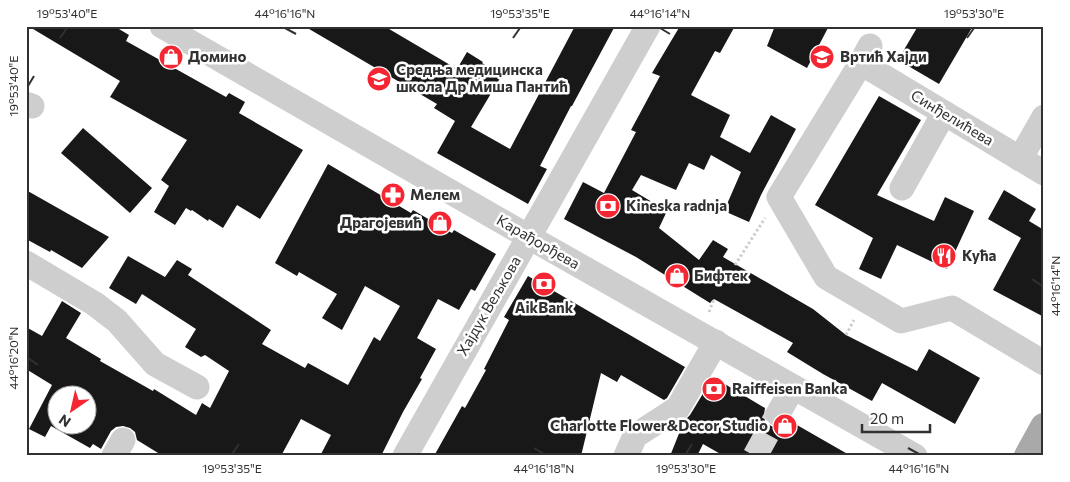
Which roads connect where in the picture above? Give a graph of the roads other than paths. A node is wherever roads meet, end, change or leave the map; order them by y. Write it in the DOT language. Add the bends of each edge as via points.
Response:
graph roads {
  1 [pos="162,26"];
  2 [pos="648,26"];
  3 [pos="944,113"];
  4 [pos="1044,117"];
  5 [pos="1020,159"];
  6 [pos="1044,173"];
  7 [pos="902,188"];
  8 [pos="529,237"];
  9 [pos="26,262"];
  10 [pos="716,342"];
  11 [pos="1044,363"];
  12 [pos="793,386"];
  13 [pos="197,387"];
  14 [pos="778,414"];
  15 [pos="1044,427"];
  16 [pos="405,456"];
  17 [pos="626,456"];
  18 [pos="915,456"];
  19 [pos="1028,456"];
  1 -- 8 [label="street, Карађорђева"];
  2 -- 8 [label="street, Хајдук Вељкова"];
  3 -- 5 [label="street, Синђелићева"];
  3 -- 7 [label="street"];
  3 -- 11 [label="street, Синђелићева" via="865,55 779,197 826,277 901,321 952,308"];
  4 -- 5 [label="street"];
  5 -- 6 [label="street, Синђелићева"];
  8 -- 10 [label="street, Карађорђева"];
  8 -- 16 [label="street, Хајдук Вељкова"];
  9 -- 13 [label="street" via="95,304 118,321 156,364"];
  10 -- 12 [label="street, Карађорђева"];
  10 -- 17 [label="street" via="678,408 635,436"];
  12 -- 14 [label="street"];
  12 -- 18 [label="street, Карађорђева"];
  15 -- 19 [label="main road"];
}
